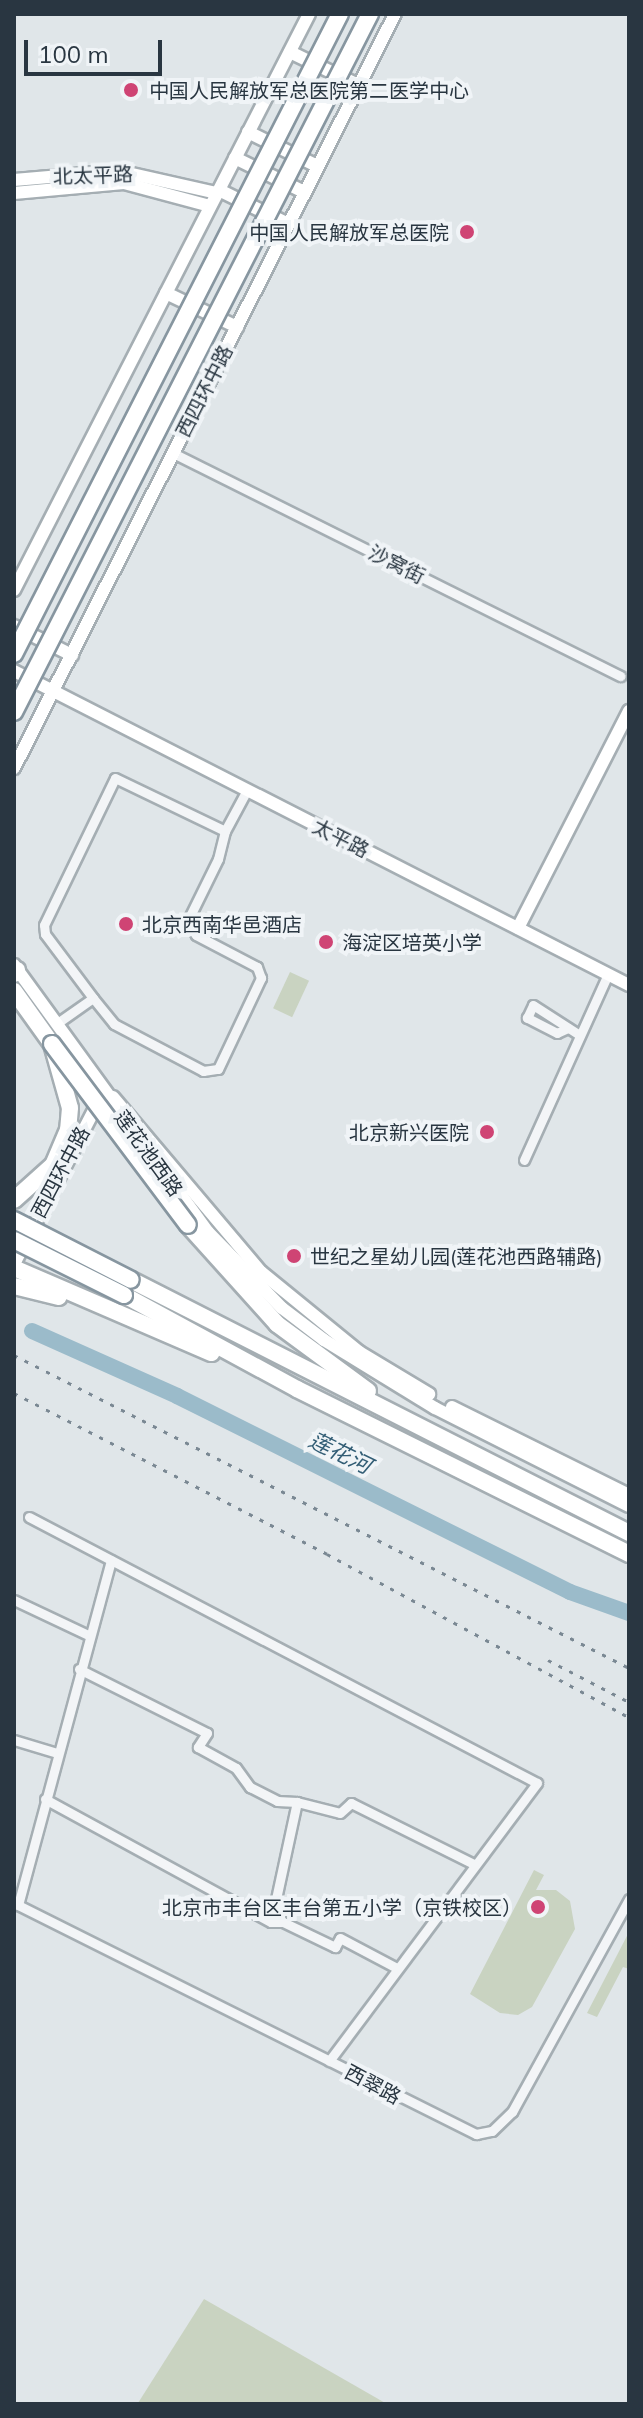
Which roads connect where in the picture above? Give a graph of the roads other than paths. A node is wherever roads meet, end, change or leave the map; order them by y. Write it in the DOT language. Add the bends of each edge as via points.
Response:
graph roads {
  1 [pos="309,14"];
  2 [pos="340,14"];
  3 [pos="370,14"];
  4 [pos="395,14"];
  5 [pos="290,52"];
  6 [pos="358,85"];
  7 [pos="248,132"];
  8 [pos="235,158"];
  9 [pos="317,166"];
  10 [pos="14,180"];
  11 [pos="218,191"];
  12 [pos="304,192"];
  13 [pos="14,193"];
  14 [pos="210,206"];
  15 [pos="288,224"];
  16 [pos="166,293"];
  17 [pos="237,327"];
  18 [pos="173,453"];
  19 [pos="14,590"];
  20 [pos="14,626"];
  21 [pos="14,654"];
  22 [pos="72,655"];
  23 [pos="14,671"];
  24 [pos="620,676"];
  25 [pos="54,691"];
  26 [pos="629,711"];
  27 [pos="14,714"];
  28 [pos="35,727"];
  29 [pos="14,768"];
  30 [pos="247,790"];
  31 [pos="225,831"];
  32 [pos="518,928"];
  33 [pos="15,970"];
  34 [pos="608,974"];
  35 [pos="629,985"];
  36 [pos="14,991"];
  37 [pos="93,998"];
  38 [pos="56,1024"];
  39 [pos="568,1028"];
  40 [pos="578,1034"];
  41 [pos="52,1044"];
  42 [pos="105,1090"];
  43 [pos="524,1160"];
  44 [pos="14,1200"];
  45 [pos="14,1220"];
  46 [pos="14,1240"];
  47 [pos="19,1277"];
  48 [pos="127,1288"];
  49 [pos="297,1389"];
  50 [pos="423,1428"];
  51 [pos="629,1495"];
  52 [pos="629,1506"];
  53 [pos="29,1517"];
  54 [pos="629,1533"];
  55 [pos="629,1554"];
  56 [pos="111,1560"];
  57 [pos="14,1600"];
  58 [pos="88,1635"];
  59 [pos="79,1669"];
  60 [pos="14,1740"];
  61 [pos="57,1753"];
  62 [pos="45,1799"];
  63 [pos="297,1802"];
  64 [pos="474,1864"];
  65 [pos="629,1899"];
  66 [pos="16,1904"];
  67 [pos="271,1922"];
  68 [pos="395,1967"];
  69 [pos="329,2061"];
  1 -- 5 [label="street"];
  2 -- 21 [label="highway, bridge"];
  3 -- 27 [label="highway, 西四环中路, bridge"];
  4 -- 6 [label="street, 西四环中路"];
  5 -- 6 [label="street"];
  5 -- 7 [label="street"];
  6 -- 9 [label="street, 西四环中路"];
  7 -- 8 [label="street"];
  7 -- 9 [label="street"];
  8 -- 11 [label="street"];
  8 -- 12 [label="street"];
  9 -- 12 [label="street, 西四环中路"];
  10 -- 11 [label="street, 北太平路" via="119,171"];
  11 -- 14 [label="street"];
  11 -- 15 [label="street, 北太平路"];
  12 -- 15 [label="street, 西四环中路"];
  13 -- 14 [label="street, 北太平路" via="124,183"];
  14 -- 16 [label="street"];
  15 -- 17 [label="street, 西四环中路"];
  16 -- 17 [label="street"];
  16 -- 19 [label="street"];
  17 -- 18 [label="street, 西四环中路"];
  18 -- 22 [label="street, 西四环中路"];
  18 -- 24 [label="street, 沙窝街"];
  20 -- 22 [label="street"];
  22 -- 25 [label="street, 西四环中路"];
  23 -- 25 [label="street, 太平路"];
  25 -- 28 [label="street, 西四环中路"];
  25 -- 30 [label="street, 太平路"];
  26 -- 32 [label="street"];
  27 -- 28 [label="street"];
  28 -- 29 [label="street, 西四环中路"];
  30 -- 31 [label="street"];
  30 -- 32 [label="street, 太平路"];
  31 -- 37 [label="street" via="115,778 44,925 45,934"];
  31 -- 37 [label="street" via="218,859 188,920 196,935 257,967 261,978 218,1069 203,1071 114,1024"];
  32 -- 34 [label="street, 太平路"];
  33 -- 38 [label="street"];
  34 -- 35 [label="street, 太平路"];
  34 -- 40 [label="street"];
  36 -- 41 [label="highway"];
  37 -- 38 [label="street"];
  38 -- 42 [label="street"];
  39 -- 40 [label="street"];
  40 -- 43 [label="street"];
  41 -- 44 [label="highway" via="67,1088 68,1130 53,1165"];
  41 -- 50 [label="highway, bridge" via="243,1292 277,1324"];
  42 -- 47 [label="street, 西四环中路"];
  42 -- 51 [label="street, 莲花池西路" via="127,1108 261,1272 310,1317 438,1400"];
  42 -- 52 [label="street, 莲花池西路" via="208,1232 282,1308 334,1347 435,1408"];
  45 -- 48 [label="highway, bridge"];
  46 -- 48 [label="highway, bridge"];
  47 -- 49 [label="highway"];
  48 -- 49 [label="highway"];
  48 -- 50 [label="highway"];
  49 -- 55 [label="highway"];
  50 -- 54 [label="highway"];
  53 -- 56 [label="street"];
  56 -- 58 [label="street"];
  56 -- 64 [label="street" via="537,1783"];
  57 -- 58 [label="street"];
  58 -- 59 [label="street"];
  59 -- 61 [label="street"];
  59 -- 63 [label="street" via="207,1733 198,1747 236,1768 250,1787 277,1801"];
  60 -- 61 [label="street"];
  61 -- 62 [label="street"];
  62 -- 66 [label="street"];
  62 -- 67 [label="street"];
  63 -- 64 [label="street" via="340,1813 351,1803"];
  63 -- 67 [label="street"];
  64 -- 68 [label="street"];
  65 -- 69 [label="street, 西翠路" via="512,2112 492,2131 463,2130"];
  66 -- 69 [label="street, 西翠路"];
  67 -- 68 [label="street" via="283,1922 335,1947 340,1938"];
  68 -- 69 [label="street"];
}
